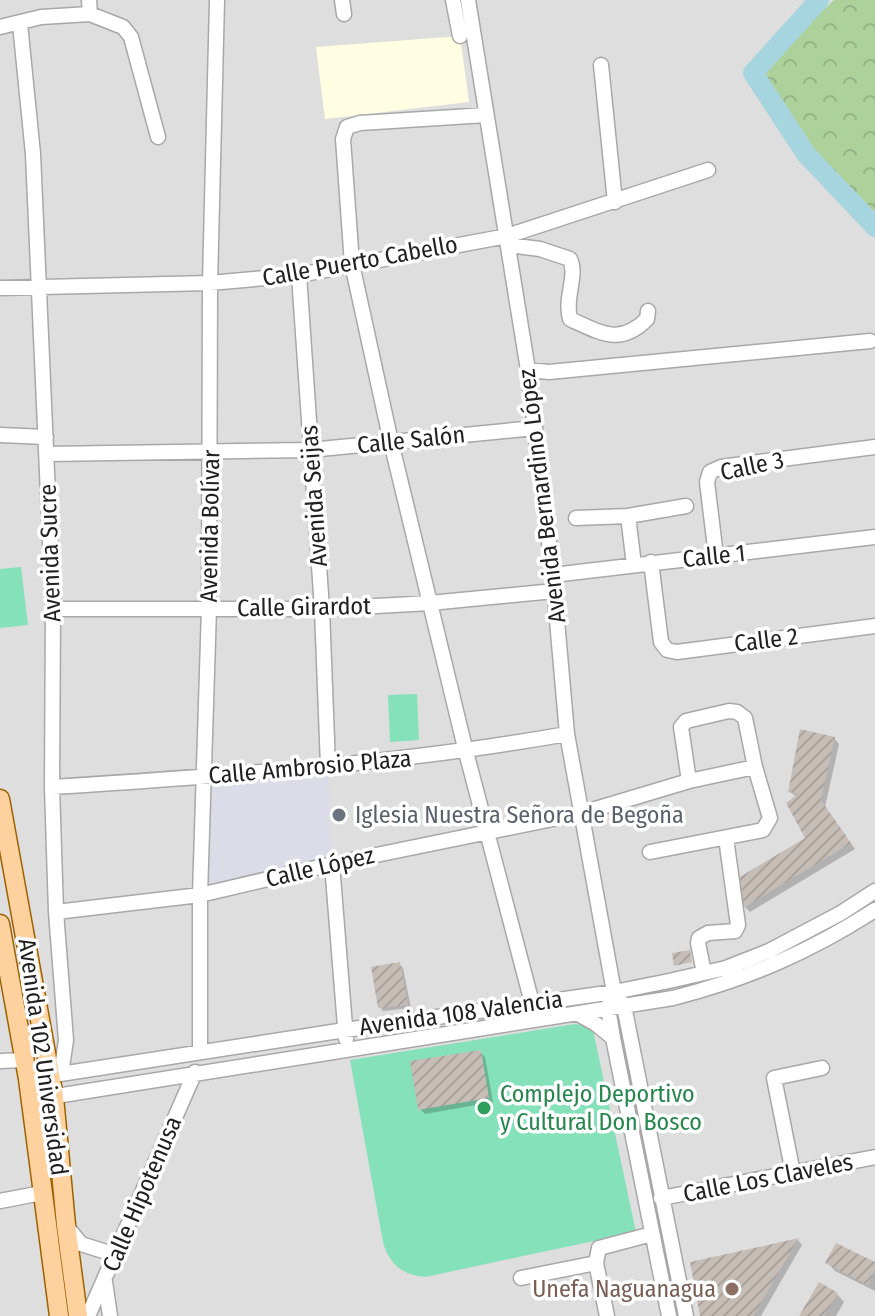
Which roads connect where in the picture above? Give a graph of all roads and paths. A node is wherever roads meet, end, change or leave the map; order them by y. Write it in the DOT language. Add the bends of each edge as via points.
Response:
graph roads {
  1 [pos="38,0"];
  2 [pos="217,0"];
  3 [pos="453,0"];
  4 [pos="468,0"];
  5 [pos="90,7"];
  6 [pos="41,17"];
  7 [pos="20,24"];
  8 [pos="0,27"];
  9 [pos="460,36"];
  10 [pos="601,65"];
  11 [pos="486,115"];
  12 [pos="158,137"];
  13 [pos="708,170"];
  14 [pos="615,202"];
  15 [pos="508,240"];
  16 [pos="352,264"];
  17 [pos="299,275"];
  18 [pos="210,283"];
  19 [pos="38,286"];
  20 [pos="0,288"];
  21 [pos="648,311"];
  22 [pos="870,341"];
  23 [pos="528,370"];
  24 [pos="535,428"];
  25 [pos="0,435"];
  26 [pos="46,437"];
  27 [pos="391,442"];
  28 [pos="875,447"];
  29 [pos="211,450"];
  30 [pos="310,450"];
  31 [pos="47,454"];
  32 [pos="686,506"];
  33 [pos="628,516"];
  34 [pos="576,518"];
  35 [pos="875,537"];
  36 [pos="716,556"];
  37 [pos="651,562"];
  38 [pos="634,565"];
  39 [pos="553,575"];
  40 [pos="554,591"];
  41 [pos="430,603"];
  42 [pos="209,608"];
  43 [pos="53,609"];
  44 [pos="322,609"];
  45 [pos="875,626"];
  46 [pos="567,734"];
  47 [pos="466,752"];
  48 [pos="328,766"];
  49 [pos="755,767"];
  50 [pos="206,777"];
  51 [pos="689,781"];
  52 [pos="52,787"];
  53 [pos="0,799"];
  54 [pos="582,813"];
  55 [pos="488,831"];
  56 [pos="726,838"];
  57 [pos="650,852"];
  58 [pos="332,864"];
  59 [pos="875,891"];
  60 [pos="200,895"];
  61 [pos="875,910"];
  62 [pos="56,912"];
  63 [pos="2,933"];
  64 [pos="704,973"];
  65 [pos="614,992"];
  66 [pos="532,1003"];
  67 [pos="624,1006"];
  68 [pos="608,1008"];
  69 [pos="578,1014"];
  70 [pos="345,1030"];
  71 [pos="613,1038"];
  72 [pos="347,1049"];
  73 [pos="200,1052"];
  74 [pos="25,1060"];
  75 [pos="0,1061"];
  76 [pos="822,1068"];
  77 [pos="195,1072"];
  78 [pos="51,1077"];
  79 [pos="28,1079"];
  80 [pos="54,1097"];
  81 [pos="31,1100"];
  82 [pos="875,1157"];
  83 [pos="793,1173"];
  84 [pos="42,1193"];
  85 [pos="661,1198"];
  86 [pos="0,1201"];
  87 [pos="66,1225"];
  88 [pos="652,1234"];
  89 [pos="116,1255"];
  90 [pos="596,1263"];
  91 [pos="521,1278"];
  92 [pos="105,1282"];
  93 [pos="59,1316"];
  94 [pos="78,1316"];
  95 [pos="88,1316"];
  96 [pos="110,1316"];
  97 [pos="607,1316"];
  98 [pos="669,1316"];
  99 [pos="686,1316"];
  1 -- 6 [label="street"];
  2 -- 18 [label="street, Avenida Bolívar"];
  3 -- 9 [label="street"];
  4 -- 11 [label="street, Avenida Bernardino López"];
  5 -- 6 [label="street"];
  5 -- 12 [label="street" via="131,37"];
  6 -- 7 [label="street"];
  7 -- 8 [label="street"];
  7 -- 19 [label="street, Avenida Sucre" via="33,154"];
  10 -- 14 [label="street"];
  11 -- 15 [label="street, Avenida Bernardino López"];
  11 -- 16 [label="street" via="347,127 343,139"];
  13 -- 14 [label="street, Calle Puerto Cabello"];
  14 -- 15 [label="street, Calle Puerto Cabello"];
  15 -- 16 [label="street, Calle Puerto Cabello"];
  15 -- 21 [label="street" via="570,259 570,319 609,335 624,334 647,319"];
  15 -- 23 [label="street, Avenida Bernardino López"];
  16 -- 17 [label="street, Calle Puerto Cabello"];
  16 -- 27 [label="street"];
  17 -- 18 [label="street, Calle Puerto Cabello"];
  17 -- 30 [label="street, Avenida Seijas"];
  18 -- 19 [label="street, Calle Puerto Cabello"];
  18 -- 29 [label="street, Avenida Bolívar"];
  19 -- 20 [label="street, Calle Puerto Cabello"];
  19 -- 26 [label="street, Avenida Sucre"];
  22 -- 23 [label="street"];
  23 -- 24 [label="street, Avenida Bernardino López"];
  24 -- 27 [label="street, Calle Salón"];
  24 -- 39 [label="street, Avenida Bernardino López"];
  25 -- 26 [label="street"];
  26 -- 31 [label="street, Avenida Sucre"];
  27 -- 30 [label="street, Calle Salón"];
  27 -- 41 [label="street"];
  28 -- 36 [label="street, Calle 3" via="710,472"];
  29 -- 30 [label="street, Calle Salón"];
  29 -- 31 [label="street, Calle Salón"];
  29 -- 42 [label="street, Avenida Bolívar"];
  30 -- 44 [label="street, Avenida Seijas"];
  31 -- 43 [label="street, Avenida Sucre"];
  32 -- 33 [label="street"];
  33 -- 34 [label="street"];
  33 -- 38 [label="street"];
  35 -- 36 [label="street, Calle 1"];
  36 -- 37 [label="street, Calle 1"];
  37 -- 38 [label="street, Calle 1"];
  37 -- 45 [label="street, Calle 2" via="661,642 667,650"];
  38 -- 39 [label="street, Calle 1"];
  39 -- 40 [label="street, Avenida Bernardino López"];
  40 -- 41 [label="street, Calle Girardot"];
  40 -- 46 [label="street, Avenida Bernardino López"];
  41 -- 44 [label="street, Calle Girardot"];
  41 -- 47 [label="street"];
  42 -- 43 [label="street, Calle Girardot"];
  42 -- 44 [label="street, Calle Girardot"];
  42 -- 50 [label="street, Avenida Bolívar"];
  43 -- 52 [label="street, Avenida Sucre"];
  44 -- 48 [label="street, Avenida Seijas"];
  46 -- 47 [label="street, Calle Ambrosio Plaza"];
  46 -- 54 [label="street, Avenida Bernardino López"];
  47 -- 48 [label="street, Calle Ambrosio Plaza"];
  47 -- 55 [label="street"];
  48 -- 50 [label="street, Calle Ambrosio Plaza"];
  49 -- 51 [label="street, Calle López"];
  49 -- 51 [label="street" via="745,718 729,711 686,721 681,727"];
  49 -- 56 [label="street" via="770,818 763,830"];
  50 -- 52 [label="street, Calle Ambrosio Plaza"];
  50 -- 60 [label="street, Avenida Bolívar"];
  51 -- 54 [label="street, Calle López"];
  52 -- 62 [label="street, Avenida Sucre"];
  53 -- 78 [label="main road, Avenida 102 Universidad"];
  54 -- 55 [label="street, Calle López"];
  54 -- 65 [label="street, Avenida Bernardino López"];
  55 -- 58 [label="street, Calle López"];
  55 -- 66 [label="street"];
  56 -- 57 [label="street"];
  56 -- 64 [label="street" via="738,925 735,931 699,938"];
  58 -- 60 [label="street, Calle López"];
  58 -- 70 [label="street"];
  59 -- 64 [label="street, Avenida 108 Valencia" via="769,951"];
  60 -- 62 [label="street, Calle López"];
  60 -- 73 [label="street, Avenida Bolívar"];
  61 -- 67 [label="street, Avenida 108 Valencia" via="806,950 729,984"];
  62 -- 78 [label="street, Avenida Sucre" via="65,1059"];
  63 -- 74 [label="main road"];
  64 -- 65 [label="street, Avenida 108 Valencia"];
  65 -- 66 [label="street, Avenida 108 Valencia"];
  65 -- 67 [label="street"];
  65 -- 68 [label="street"];
  66 -- 70 [label="street, Avenida 108 Valencia"];
  67 -- 68 [label="street, Avenida 108 Valencia"];
  67 -- 85 [label="street"];
  68 -- 69 [label="street, Avenida 108 Valencia"];
  68 -- 71 [label="street"];
  69 -- 71 [label="street"];
  69 -- 72 [label="street, Avenida 108 Valencia"];
  70 -- 72 [label="street"];
  70 -- 73 [label="street, Avenida 108 Valencia"];
  71 -- 88 [label="street"];
  72 -- 77 [label="street, Avenida 108 Valencia"];
  73 -- 78 [label="street, Avenida 108 Valencia"];
  74 -- 75 [label="street"];
  74 -- 79 [label="main road"];
  76 -- 83 [label="street" via="774,1078"];
  77 -- 80 [label="street, Avenida 108 Valencia"];
  77 -- 89 [label="street, Calle Hipotenusa"];
  78 -- 79 [label="street, Avenida 108 Valencia"];
  78 -- 80 [label="main road, Avenida 102 Universidad"];
  79 -- 81 [label="main road"];
  80 -- 81 [label="street, Avenida 108 Valencia"];
  80 -- 87 [label="main road, Avenida 102 Universidad"];
  81 -- 84 [label="main road"];
  82 -- 83 [label="street, Calle Los Claveles"];
  83 -- 85 [label="street, Calle Los Claveles"];
  84 -- 86 [label="street"];
  84 -- 93 [label="main road"];
  85 -- 99 [label="street"];
  87 -- 89 [label="street" via="81,1244"];
  87 -- 94 [label="main road, Avenida 102 Universidad"];
  88 -- 90 [label="street" via="599,1248"];
  88 -- 98 [label="street"];
  89 -- 92 [label="street, Calle Hipotenusa"];
  90 -- 91 [label="street"];
  90 -- 97 [label="street"];
  92 -- 95 [label="street, Calle Hipotenusa"];
  92 -- 96 [label="street"];
}
